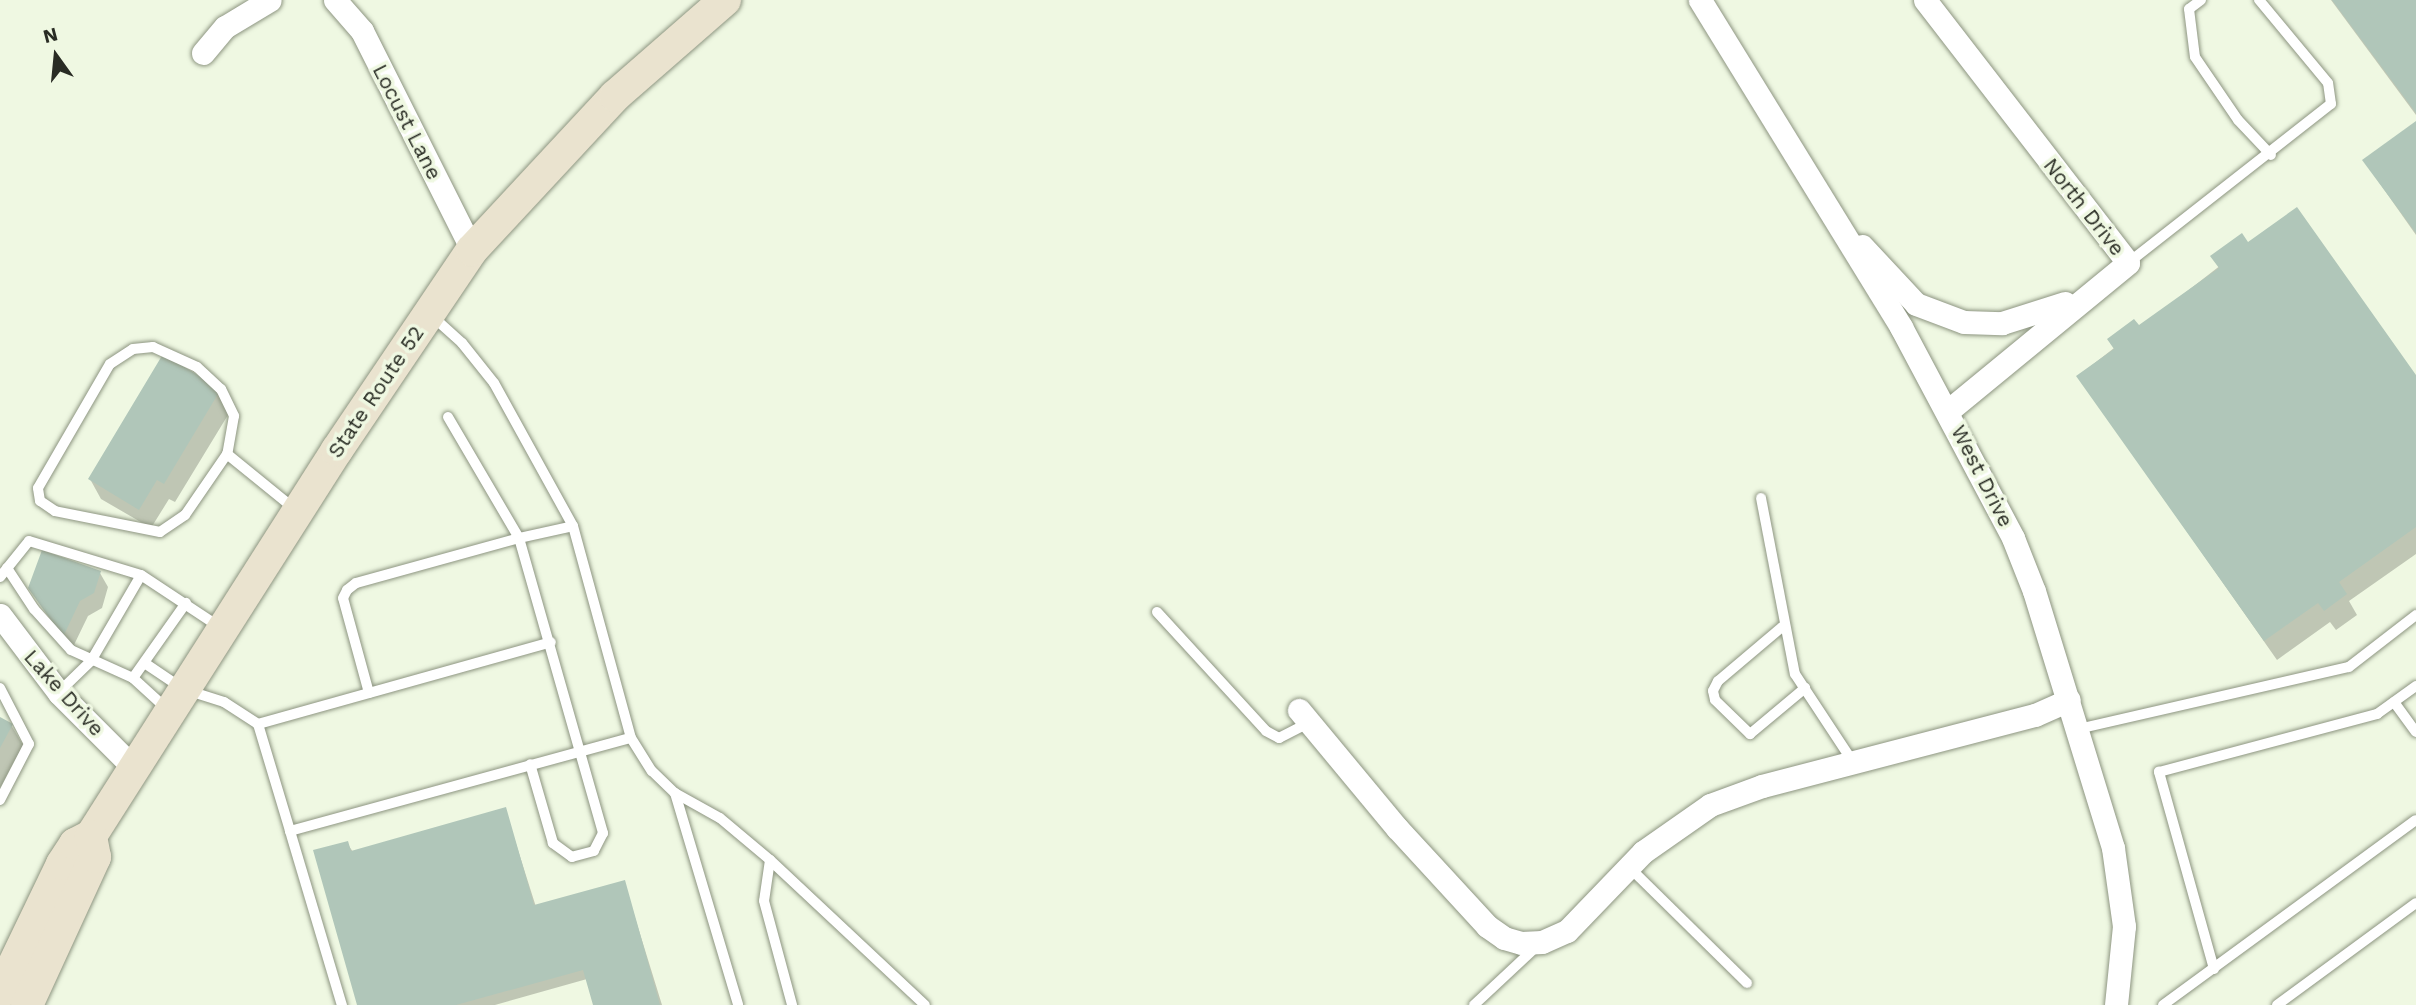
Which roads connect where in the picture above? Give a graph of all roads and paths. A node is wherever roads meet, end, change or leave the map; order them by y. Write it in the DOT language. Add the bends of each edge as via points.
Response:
graph roads {
  1 [pos="270,0"];
  2 [pos="335,0"];
  3 [pos="725,0"];
  4 [pos="1700,0"];
  5 [pos="1925,0"];
  6 [pos="2201,0"];
  7 [pos="2259,0"];
  8 [pos="203,52"];
  9 [pos="2271,155"];
  10 [pos="1825,206"];
  11 [pos="471,250"];
  12 [pos="2128,263"];
  13 [pos="2099,286"];
  14 [pos="429,314"];
  15 [pos="1949,410"];
  16 [pos="448,416"];
  17 [pos="227,454"];
  18 [pos="1761,498"];
  19 [pos="299,512"];
  20 [pos="573,526"];
  21 [pos="519,538"];
  22 [pos="4,573"];
  23 [pos="141,575"];
  24 [pos="186,603"];
  25 [pos="1157,612"];
  26 [pos="0,615"];
  27 [pos="2416,615"];
  28 [pos="1782,627"];
  29 [pos="223,629"];
  30 [pos="551,642"];
  31 [pos="91,661"];
  32 [pos="146,664"];
  33 [pos="133,678"];
  34 [pos="2416,686"];
  35 [pos="0,688"];
  36 [pos="1805,688"];
  37 [pos="59,692"];
  38 [pos="369,693"];
  39 [pos="176,700"];
  40 [pos="2069,700"];
  41 [pos="2394,702"];
  42 [pos="1304,717"];
  43 [pos="258,724"];
  44 [pos="2078,729"];
  45 [pos="2416,732"];
  46 [pos="631,738"];
  47 [pos="580,751"];
  48 [pos="1853,762"];
  49 [pos="530,764"];
  50 [pos="132,766"];
  51 [pos="675,793"];
  52 [pos="0,800"];
  53 [pos="2416,820"];
  54 [pos="290,831"];
  55 [pos="91,836"];
  56 [pos="770,860"];
  57 [pos="1630,868"];
  58 [pos="2416,903"];
  59 [pos="1542,942"];
  60 [pos="2214,968"];
  61 [pos="1747,983"];
  62 [pos="0,993"];
  63 [pos="27,1005"];
  64 [pos="342,1005"];
  65 [pos="738,1005"];
  66 [pos="792,1005"];
  67 [pos="925,1005"];
  68 [pos="1474,1005"];
  69 [pos="2116,1005"];
  70 [pos="2164,1005"];
  71 [pos="2277,1005"];
  1 -- 8 [label="street" via="225,27"];
  2 -- 11 [label="street, Locust Lane" via="362,31"];
  3 -- 11 [label="main road, State Route 52" via="615,96"];
  4 -- 10 [label="street, West Drive"];
  5 -- 12 [label="street, North Drive"];
  6 -- 9 [label="lane" via="2189,9 2194,57 2238,120"];
  7 -- 9 [label="lane" via="2328,83 2331,104"];
  9 -- 12 [label="lane"];
  10 -- 13 [label="street" via="1916,304 1964,322 2002,323 2053,309"];
  10 -- 15 [label="street, West Drive"];
  11 -- 14 [label="main road, State Route 52"];
  12 -- 13 [label="street, North Drive"];
  13 -- 15 [label="street, North Drive"];
  14 -- 19 [label="main road, State Route 52"];
  14 -- 20 [label="lane" via="463,342 494,383"];
  15 -- 40 [label="street, West Drive" via="2013,538"];
  16 -- 21 [label="lane"];
  17 -- 17 [label="lane" via="234,416 221,389 197,367 153,347 133,349 110,364 38,488 40,501 55,511 160,532 185,515"];
  17 -- 19 [label="lane"];
  18 -- 28 [label="lane"];
  19 -- 29 [label="main road, State Route 52"];
  20 -- 21 [label="lane"];
  20 -- 46 [label="lane"];
  21 -- 30 [label="lane"];
  21 -- 38 [label="lane" via="356,583 347,590 342,598"];
  22 -- 23 [label="lane" via="29,541"];
  22 -- 31 [label="lane" via="71,650"];
  23 -- 24 [label="lane"];
  23 -- 31 [label="lane"];
  24 -- 29 [label="lane"];
  24 -- 32 [label="lane"];
  25 -- 42 [label="lane" via="1266,731 1279,738"];
  26 -- 37 [label="street, Lake Drive"];
  27 -- 44 [label="lane" via="2349,667"];
  28 -- 36 [label="lane" via="1794,674"];
  28 -- 36 [label="lane" via="1718,681 1713,691 1716,701 1740,729 1751,734"];
  29 -- 39 [label="main road, State Route 52"];
  30 -- 38 [label="lane"];
  30 -- 47 [label="lane"];
  31 -- 33 [label="lane"];
  31 -- 37 [label="lane"];
  32 -- 33 [label="lane"];
  32 -- 39 [label="lane"];
  33 -- 39 [label="lane"];
  34 -- 41 [label="lane"];
  35 -- 52 [label="lane" via="29,744"];
  36 -- 48 [label="lane"];
  37 -- 50 [label="street, Lake Drive"];
  38 -- 43 [label="lane"];
  39 -- 43 [label="lane" via="224,702"];
  39 -- 50 [label="main road, State Route 52"];
  40 -- 44 [label="street, West Drive"];
  40 -- 48 [label="street" via="2035,715"];
  41 -- 45 [label="lane"];
  41 -- 60 [label="lane" via="2377,714 2159,772"];
  42 -- 59 [label="street" via="1487,926 1504,938"];
  43 -- 54 [label="lane"];
  44 -- 69 [label="street, West Drive" via="2113,848 2124,926"];
  46 -- 47 [label="lane"];
  46 -- 51 [label="lane" via="652,771"];
  47 -- 49 [label="lane"];
  47 -- 49 [label="lane" via="604,833 594,851 572,857 553,843"];
  48 -- 57 [label="street" via="1710,805 1683,821"];
  49 -- 54 [label="lane"];
  50 -- 55 [label="main road, State Route 52"];
  51 -- 56 [label="lane" via="720,818"];
  51 -- 65 [label="lane"];
  53 -- 60 [label="lane"];
  54 -- 64 [label="lane"];
  55 -- 62 [label="main road, State Route 52" via="75,844 62,864"];
  55 -- 63 [label="main road, State Route 52" via="95,857"];
  56 -- 66 [label="lane" via="764,901"];
  56 -- 67 [label="lane"];
  57 -- 59 [label="street" via="1567,931"];
  57 -- 61 [label="lane"];
  58 -- 71 [label="lane"];
  59 -- 68 [label="lane"];
  60 -- 70 [label="lane"];
}
